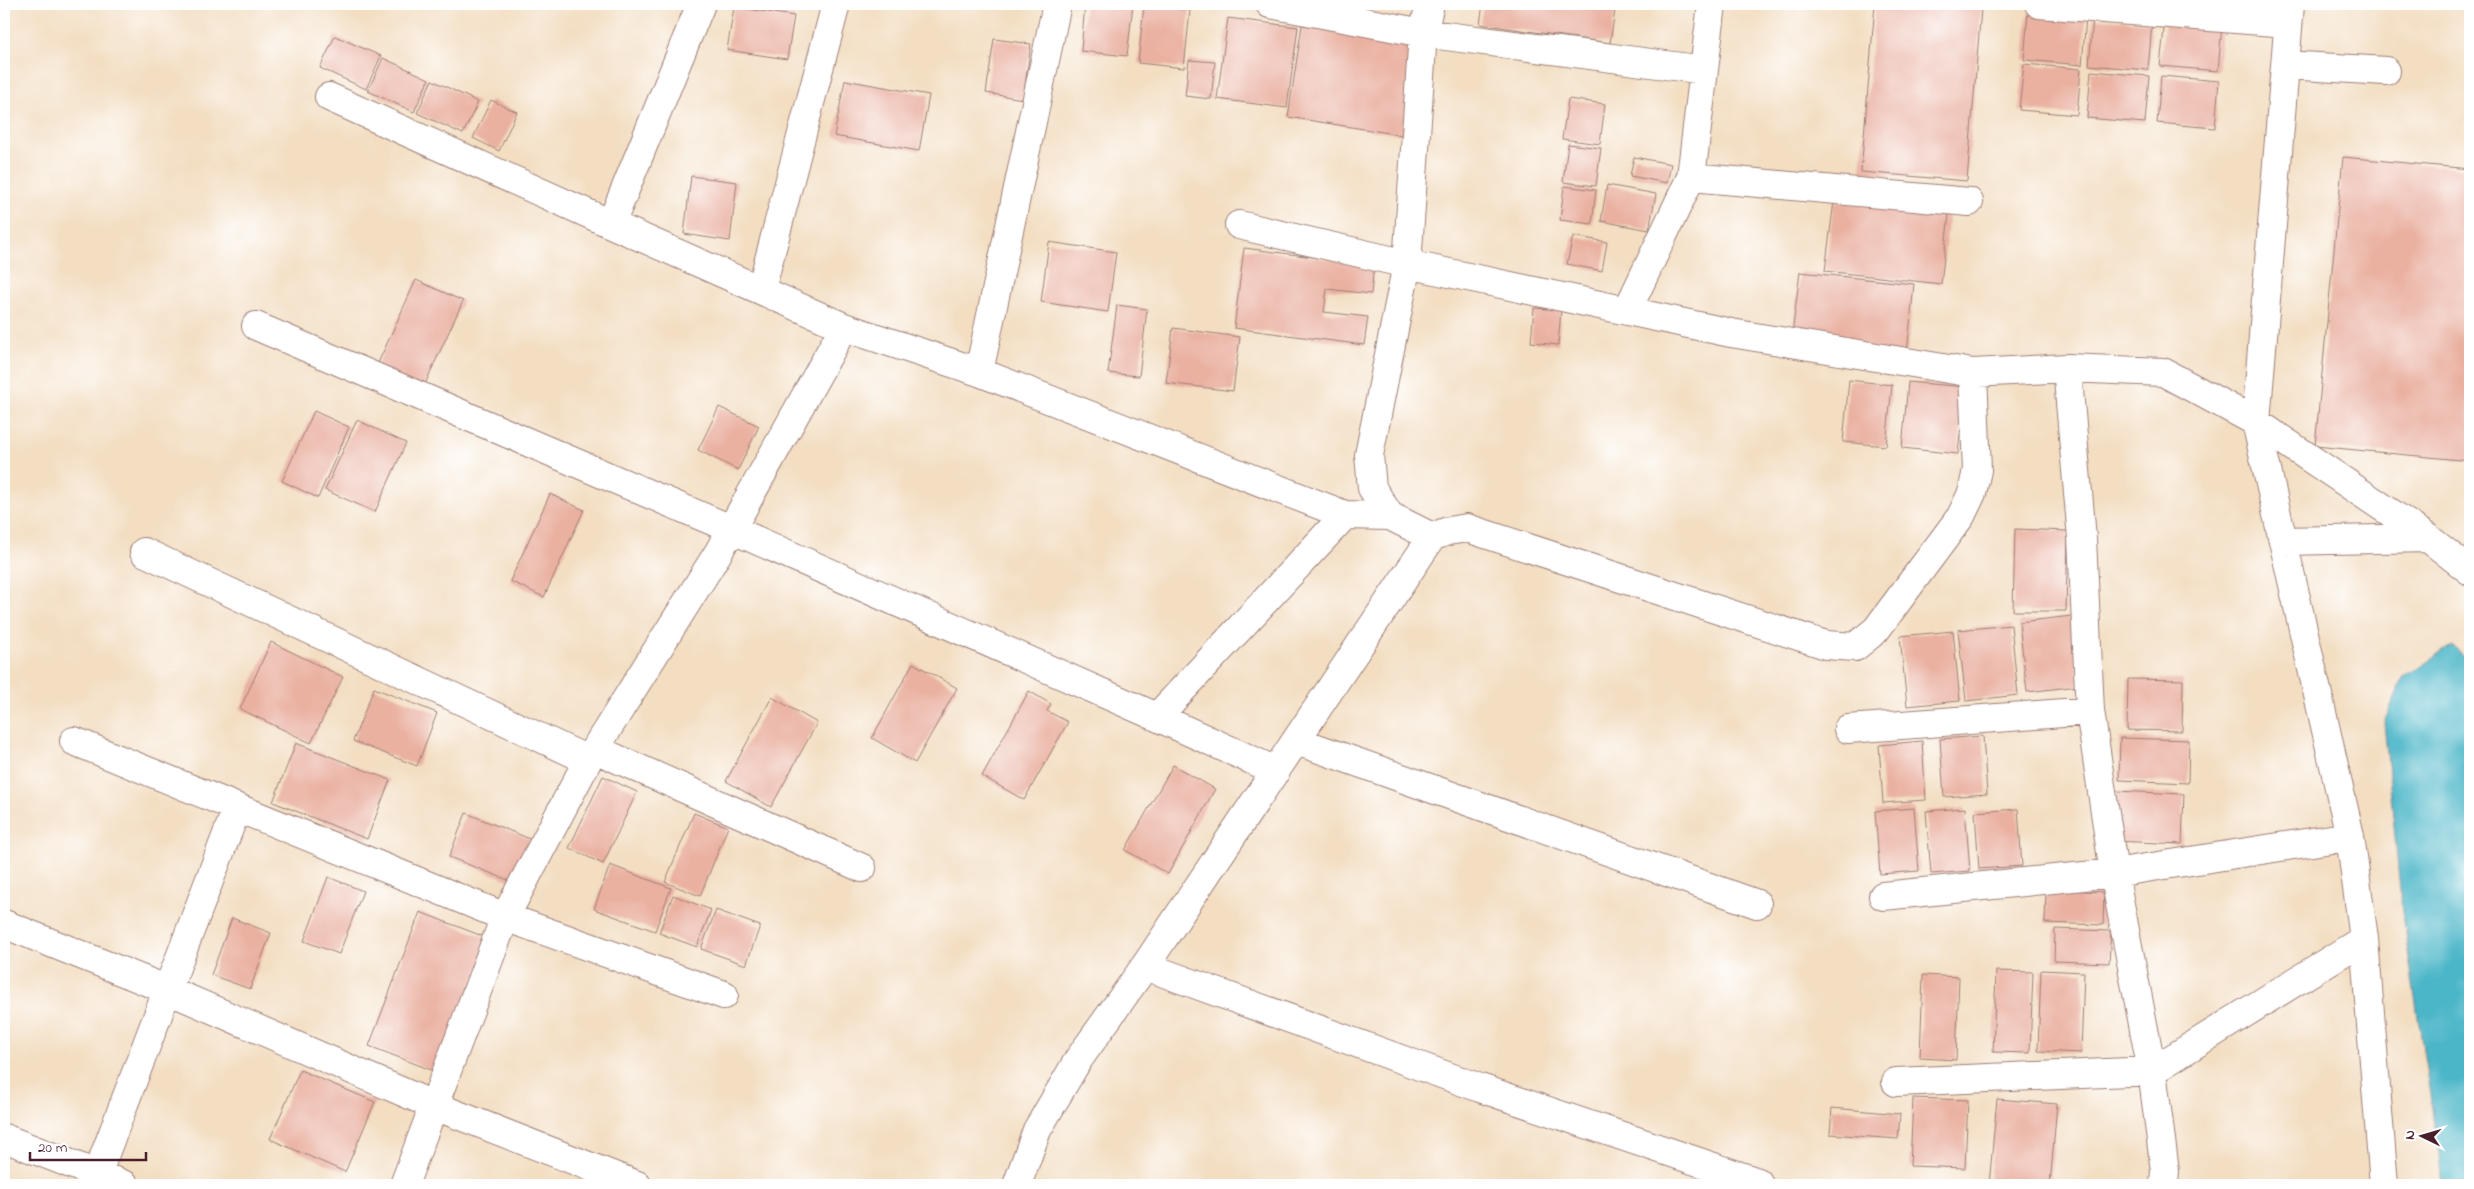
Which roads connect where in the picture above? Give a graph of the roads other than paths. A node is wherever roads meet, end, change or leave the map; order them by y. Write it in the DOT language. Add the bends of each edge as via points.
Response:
graph roads {
  1 [pos="702,4"];
  2 [pos="836,4"];
  3 [pos="1057,4"];
  4 [pos="1270,4"];
  5 [pos="1430,4"];
  6 [pos="1712,4"];
  7 [pos="2039,4"];
  8 [pos="2289,13"];
  9 [pos="1423,33"];
  10 [pos="2286,65"];
  11 [pos="1704,70"];
  12 [pos="2386,71"];
  13 [pos="329,97"];
  14 [pos="1691,177"];
  15 [pos="1969,202"];
  16 [pos="611,224"];
  17 [pos="1239,224"];
  18 [pos="1407,264"];
  19 [pos="762,290"];
  20 [pos="1627,311"];
  21 [pos="256,326"];
  22 [pos="844,327"];
  23 [pos="2067,368"];
  24 [pos="979,372"];
  25 [pos="1973,373"];
  26 [pos="2256,422"];
  27 [pos="1345,515"];
  28 [pos="1390,516"];
  29 [pos="732,529"];
  30 [pos="1432,537"];
  31 [pos="2428,538"];
  32 [pos="2283,541"];
  33 [pos="144,552"];
  34 [pos="2470,570"];
  35 [pos="2090,711"];
  36 [pos="1157,717"];
  37 [pos="1848,729"];
  38 [pos="74,741"];
  39 [pos="1296,741"];
  40 [pos="592,755"];
  41 [pos="1276,771"];
  42 [pos="237,808"];
  43 [pos="2350,836"];
  44 [pos="862,868"];
  45 [pos="2114,873"];
  46 [pos="1883,896"];
  47 [pos="1756,904"];
  48 [pos="505,917"];
  49 [pos="4,924"];
  50 [pos="2364,939"];
  51 [pos="1145,966"];
  52 [pos="168,990"];
  53 [pos="724,995"];
  54 [pos="2152,1071"];
  55 [pos="1896,1082"];
  56 [pos="434,1106"];
  57 [pos="4,1138"];
  58 [pos="95,1180"];
  59 [pos="1758,1182"];
  60 [pos="125,1185"];
  61 [pos="404,1185"];
  62 [pos="637,1185"];
  63 [pos="1017,1185"];
  64 [pos="2164,1185"];
  65 [pos="2384,1185"];
  1 -- 16 [label="street"];
  2 -- 19 [label="street"];
  3 -- 24 [label="street"];
  4 -- 9 [label="street"];
  5 -- 9 [label="street"];
  6 -- 11 [label="street"];
  7 -- 8 [label="street"];
  8 -- 10 [label="street"];
  9 -- 11 [label="street"];
  9 -- 18 [label="street"];
  10 -- 12 [label="street"];
  10 -- 26 [label="street"];
  11 -- 14 [label="street"];
  13 -- 16 [label="street"];
  14 -- 15 [label="street"];
  14 -- 20 [label="street"];
  16 -- 19 [label="street"];
  17 -- 18 [label="street"];
  18 -- 20 [label="street"];
  18 -- 28 [label="street" via="1369,455 1372,488"];
  19 -- 22 [label="street"];
  20 -- 25 [label="street" via="1731,333"];
  21 -- 29 [label="street"];
  22 -- 24 [label="street"];
  22 -- 29 [label="street"];
  23 -- 25 [label="street"];
  23 -- 26 [label="street" via="2163,372"];
  23 -- 35 [label="street" via="2082,538"];
  24 -- 27 [label="street"];
  25 -- 30 [label="street" via="1977,470 1972,493 1961,516 1876,630 1855,647 1826,645 1467,528"];
  26 -- 31 [label="street"];
  26 -- 32 [label="street"];
  27 -- 28 [label="street"];
  27 -- 36 [label="street"];
  28 -- 30 [label="street"];
  29 -- 36 [label="street"];
  29 -- 40 [label="street"];
  30 -- 39 [label="street"];
  31 -- 32 [label="street"];
  31 -- 34 [label="street"];
  32 -- 43 [label="street"];
  33 -- 40 [label="street" via="333,643"];
  35 -- 37 [label="street"];
  35 -- 45 [label="street"];
  36 -- 41 [label="street"];
  38 -- 42 [label="street"];
  39 -- 41 [label="street"];
  39 -- 47 [label="street"];
  40 -- 44 [label="street"];
  40 -- 48 [label="street"];
  41 -- 51 [label="street"];
  42 -- 48 [label="street"];
  42 -- 52 [label="street"];
  43 -- 45 [label="street"];
  43 -- 50 [label="street"];
  45 -- 46 [label="street"];
  45 -- 54 [label="street"];
  48 -- 53 [label="street"];
  48 -- 56 [label="street"];
  49 -- 52 [label="street"];
  50 -- 54 [label="street"];
  50 -- 65 [label="street"];
  51 -- 59 [label="street" via="1480,1088"];
  51 -- 63 [label="street" via="1078,1060 1037,1130"];
  52 -- 56 [label="street"];
  52 -- 58 [label="street"];
  54 -- 55 [label="street"];
  54 -- 64 [label="street"];
  56 -- 61 [label="street"];
  56 -- 62 [label="street"];
  57 -- 58 [label="street"];
  58 -- 60 [label="street"];
}
